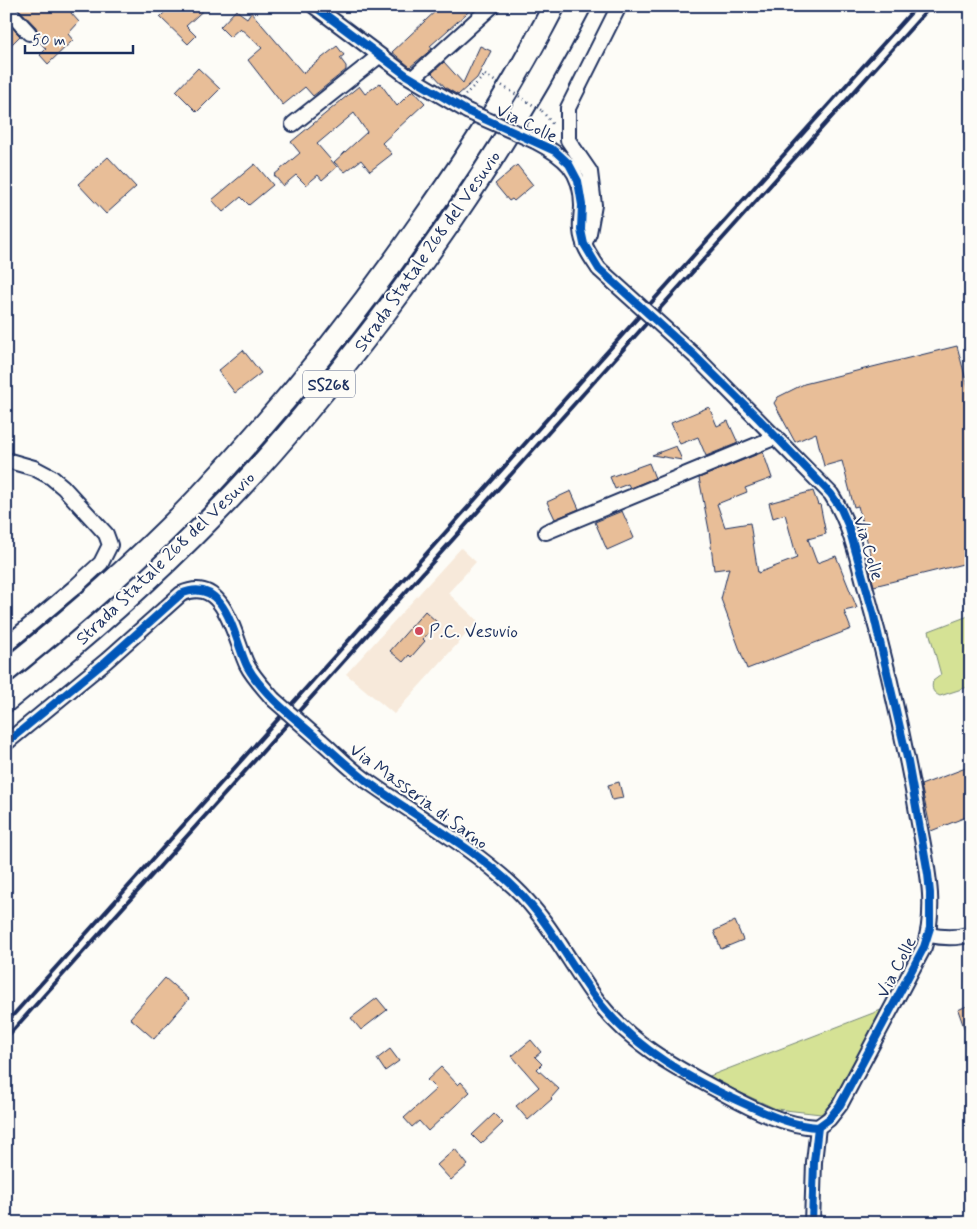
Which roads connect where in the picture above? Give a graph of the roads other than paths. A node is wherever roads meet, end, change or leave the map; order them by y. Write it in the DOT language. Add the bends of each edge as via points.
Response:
graph roads {
  1 [pos="314,6"];
  2 [pos="492,6"];
  3 [pos="554,6"];
  4 [pos="580,6"];
  5 [pos="619,6"];
  6 [pos="6,8"];
  7 [pos="29,33"];
  8 [pos="379,56"];
  9 [pos="413,78"];
  10 [pos="293,124"];
  11 [pos="584,244"];
  12 [pos="776,437"];
  13 [pos="6,460"];
  14 [pos="546,532"];
  15 [pos="6,645"];
  16 [pos="6,671"];
  17 [pos="6,701"];
  18 [pos="6,743"];
  19 [pos="929,934"];
  20 [pos="971,934"];
  21 [pos="818,1127"];
  22 [pos="812,1223"];
  1 -- 8 [label="street, Via Colle"];
  2 -- 9 [label="street"];
  3 -- 16 [label="highway, Strada Statale 268 del Vesuvio / SS268" via="514,81 444,190 386,273 294,391 154,542 64,624"];
  4 -- 17 [label="highway, Strada Statale 268 del Vesuvio / SS268" via="534,91 464,202 409,281 310,407 221,508 170,558 79,643"];
  5 -- 11 [label="street" via="568,108 568,140 590,172 594,205"];
  6 -- 7 [label="street"];
  8 -- 9 [label="street, Via Colle"];
  8 -- 10 [label="street"];
  9 -- 11 [label="street, Via Colle, bridge" via="461,108 555,151 569,164 578,181"];
  11 -- 12 [label="street, Via Colle, bridge" via="599,269 695,356"];
  12 -- 14 [label="street"];
  12 -- 19 [label="street, Via Colle" via="832,494 848,525 873,612 908,762 928,874"];
  13 -- 15 [label="street" via="51,477 106,534 110,545 101,563"];
  18 -- 21 [label="street, Via Masseria di Sarno, bridge" via="181,594 201,590 212,595 228,614 248,667 272,699 369,782 485,863 515,888 546,924 595,997 638,1042 682,1072 736,1100 791,1123"];
  19 -- 20 [label="street" via="946,938"];
  19 -- 21 [label="street, Via Colle" via="840,1105"];
  21 -- 22 [label="street"];
}
